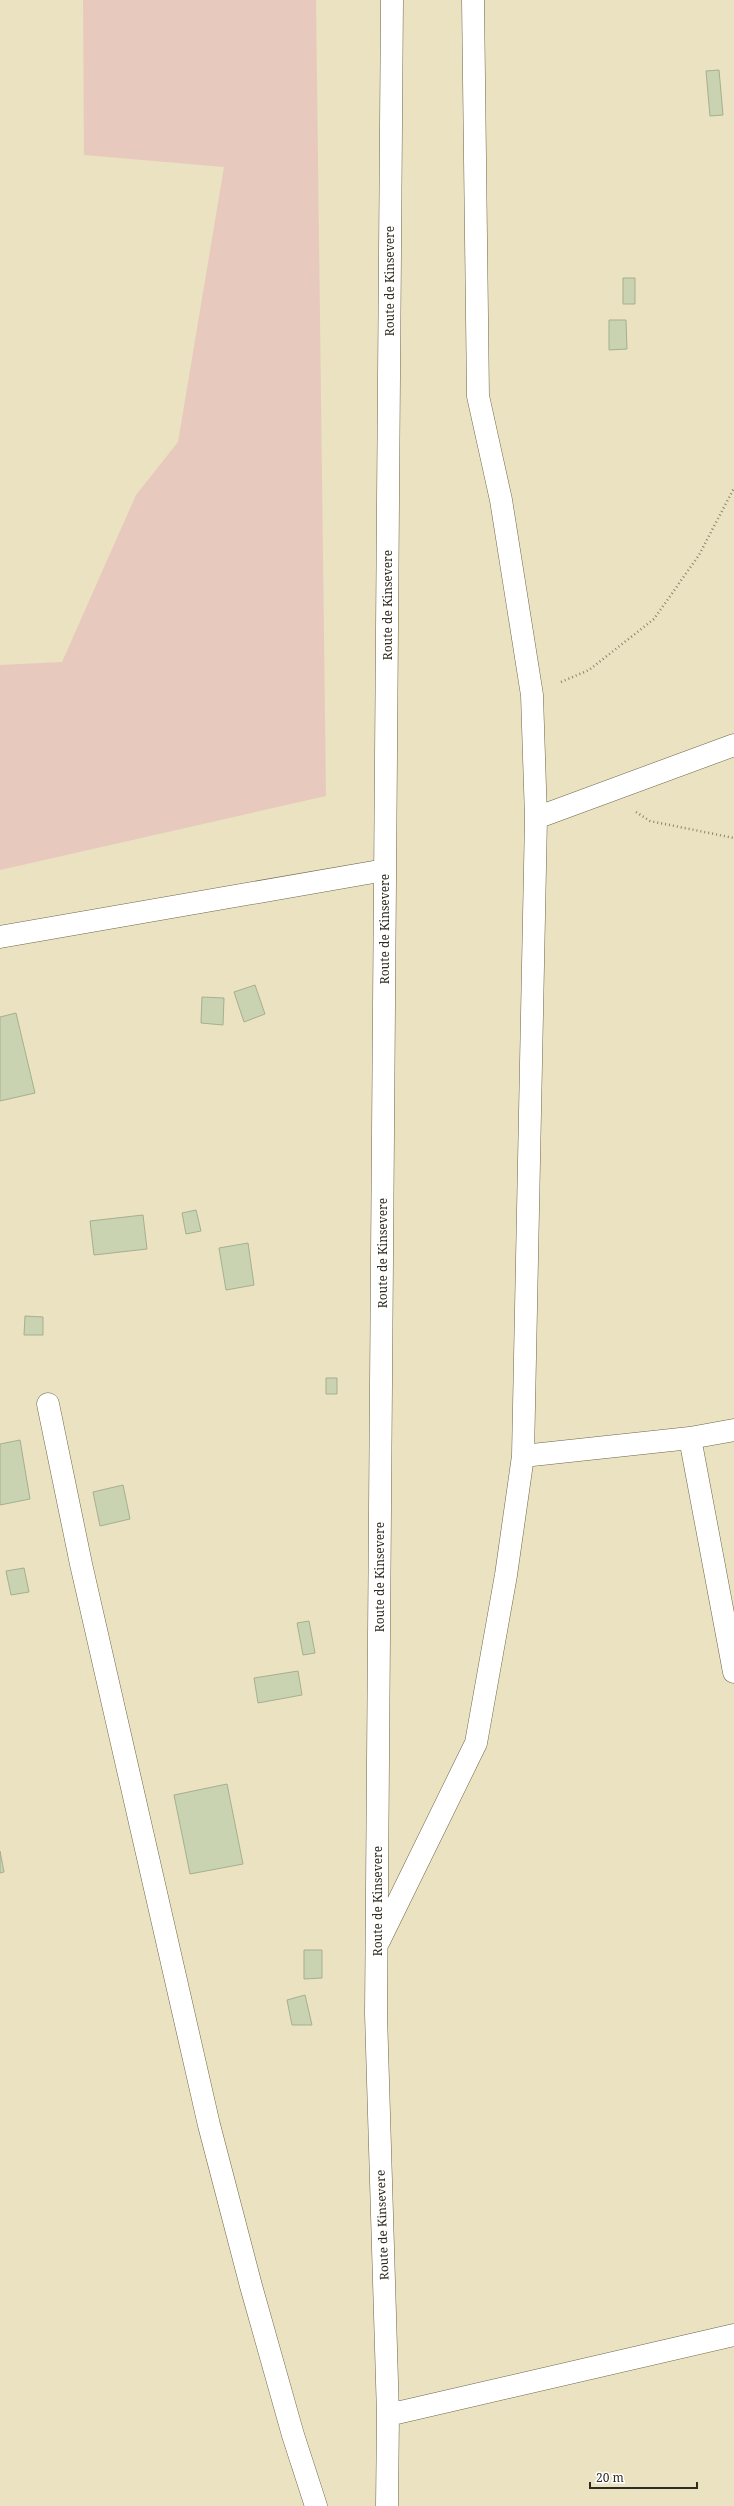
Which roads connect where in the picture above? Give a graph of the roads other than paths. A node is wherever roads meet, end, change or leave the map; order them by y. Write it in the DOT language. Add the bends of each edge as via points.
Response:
graph roads {
  1 [pos="392,0"];
  2 [pos="473,0"];
  3 [pos="734,744"];
  4 [pos="536,818"];
  5 [pos="384,870"];
  6 [pos="0,937"];
  7 [pos="48,1404"];
  8 [pos="734,1430"];
  9 [pos="690,1438"];
  10 [pos="523,1456"];
  11 [pos="734,1672"];
  12 [pos="376,1945"];
  13 [pos="734,2335"];
  14 [pos="388,2415"];
  15 [pos="316,2506"];
  16 [pos="386,2506"];
  1 -- 5 [label="street, Route de Kinsevere"];
  2 -- 4 [label="street" via="478,396 501,500 532,695"];
  3 -- 4 [label="street"];
  4 -- 10 [label="street"];
  5 -- 6 [label="street"];
  5 -- 12 [label="street, Route de Kinsevere"];
  7 -- 15 [label="street" via="81,1564 209,2125 292,2435"];
  8 -- 9 [label="street"];
  9 -- 10 [label="street"];
  9 -- 11 [label="street"];
  10 -- 12 [label="street" via="506,1575 476,1743"];
  12 -- 14 [label="street, Route de Kinsevere"];
  13 -- 14 [label="street"];
  14 -- 16 [label="street, Route de Kinsevere"];
}
